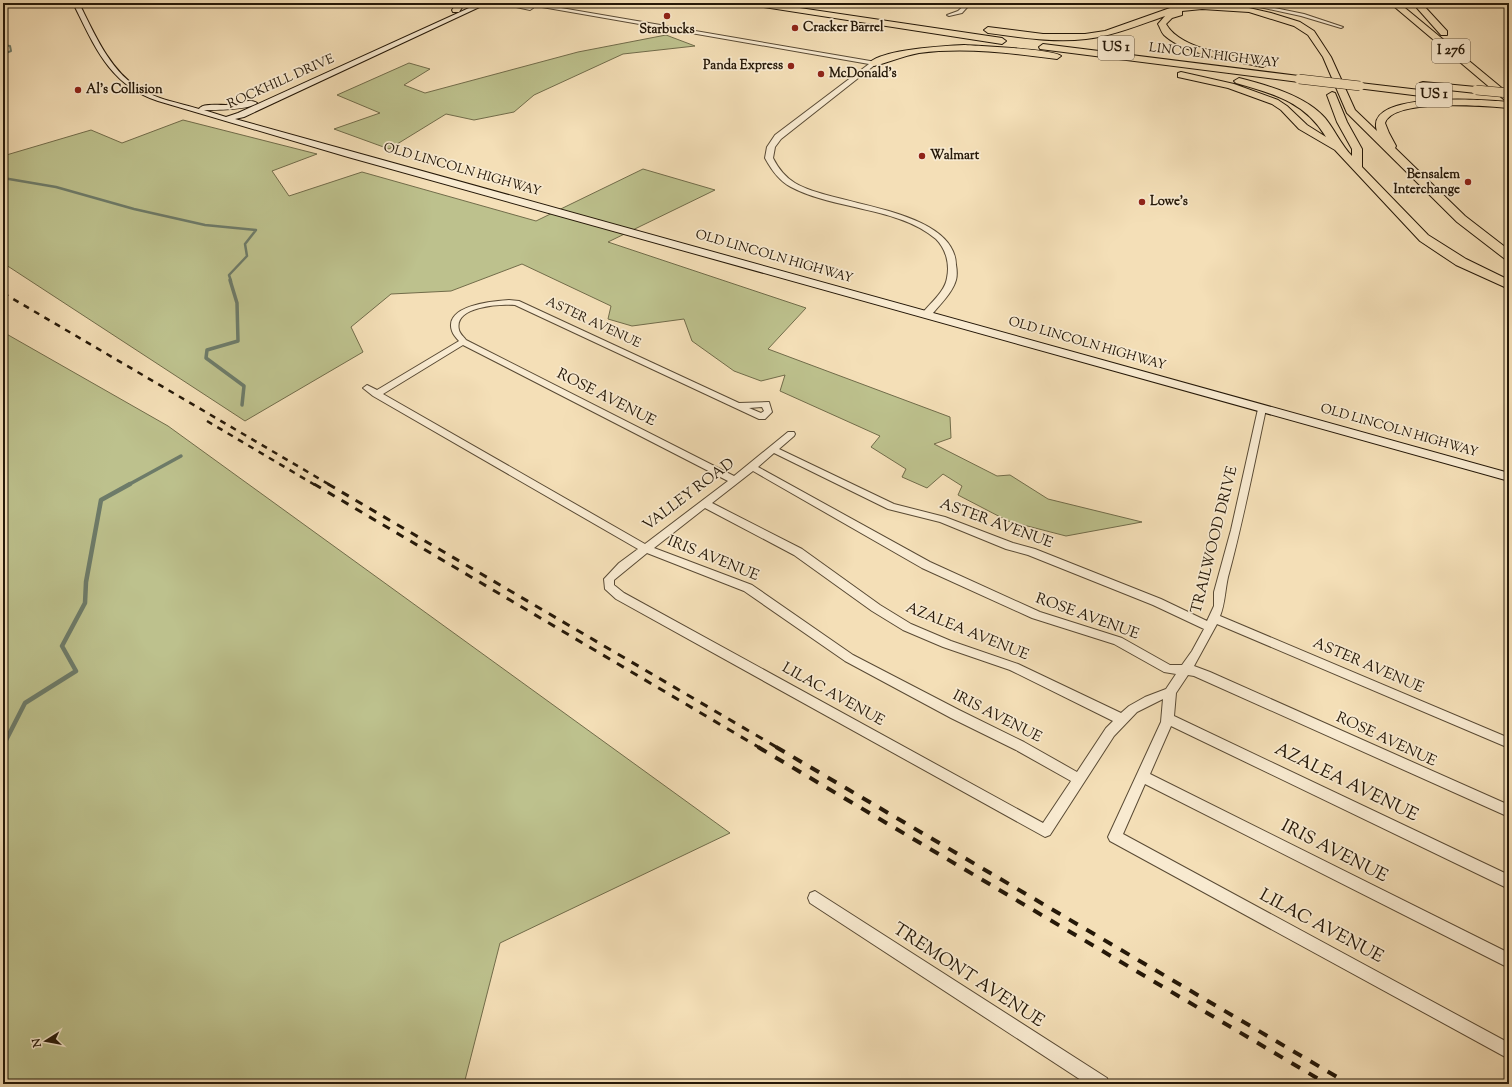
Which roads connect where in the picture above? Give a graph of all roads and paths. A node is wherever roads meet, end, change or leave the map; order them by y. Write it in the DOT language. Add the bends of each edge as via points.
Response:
graph roads {
  1 [pos="76,3"];
  2 [pos="461,3"];
  3 [pos="472,3"];
  4 [pos="485,3"];
  5 [pos="501,3"];
  6 [pos="522,3"];
  7 [pos="750,3"];
  8 [pos="805,3"];
  9 [pos="969,3"];
  10 [pos="1243,3"];
  11 [pos="1394,3"];
  12 [pos="1403,3"];
  13 [pos="1420,3"];
  14 [pos="1504,3"];
  15 [pos="456,10"];
  16 [pos="570,12"];
  17 [pos="1509,12"];
  18 [pos="949,15"];
  19 [pos="1341,27"];
  20 [pos="988,30"];
  21 [pos="1451,41"];
  22 [pos="1071,51"];
  23 [pos="891,56"];
  24 [pos="1319,62"];
  25 [pos="874,63"];
  26 [pos="899,65"];
  27 [pos="1159,71"];
  28 [pos="1171,74"];
  29 [pos="1324,74"];
  30 [pos="1300,75"];
  31 [pos="1358,82"];
  32 [pos="1509,88"];
  33 [pos="266,101"];
  34 [pos="1509,101"];
  35 [pos="185,108"];
  36 [pos="226,119"];
  37 [pos="265,130"];
  38 [pos="1340,150"];
  39 [pos="1396,155"];
  40 [pos="1357,166"];
  41 [pos="1461,219"];
  42 [pos="1509,256"];
  43 [pos="1509,269"];
  44 [pos="1509,285"];
  45 [pos="926,315"];
  46 [pos="463,342"];
  47 [pos="738,406"];
  48 [pos="1262,409"];
  49 [pos="791,434"];
  50 [pos="773,449"];
  51 [pos="752,467"];
  52 [pos="1509,478"];
  53 [pos="734,480"];
  54 [pos="704,503"];
  55 [pos="644,548"];
  56 [pos="608,583"];
  57 [pos="1212,623"];
  58 [pos="1186,669"];
  59 [pos="1170,692"];
  60 [pos="1168,718"];
  61 [pos="1121,719"];
  62 [pos="1509,743"];
  63 [pos="1142,776"];
  64 [pos="1079,779"];
  65 [pos="1509,811"];
  66 [pos="1509,882"];
  67 [pos="815,898"];
  68 [pos="1509,961"];
  69 [pos="1509,1051"];
  70 [pos="1101,1084"];
  1 -- 35 [label="main road, OLD LINCOLN HIGHWAY" via="104,53 122,78 144,94"];
  2 -- 15 [label="highway"];
  3 -- 15 [label="main road, ROCKHILL DRIVE"];
  4 -- 33 [label="main road, ROCKHILL DRIVE"];
  5 -- 16 [label="street"];
  6 -- 16 [label="street"];
  7 -- 22 [label="highway, LINCOLN HIGHWAY / US 1"];
  8 -- 20 [label="highway, LINCOLN HIGHWAY / US 1"];
  9 -- 18 [label="street" via="958,13"];
  10 -- 19 [label="street" via="1302,15"];
  11 -- 34 [label="highway, I 276"];
  12 -- 21 [label="highway, I 276"];
  13 -- 21 [label="highway"];
  14 -- 17 [label="street"];
  15 -- 33 [label="main road, ROCKHILL DRIVE"];
  16 -- 25 [label="street"];
  20 -- 30 [label="highway, LINCOLN HIGHWAY / US 1"];
  20 -- 39 [label="highway" via="1043,37 1085,37 1107,33 1173,10 1202,7 1237,9 1281,18 1303,27 1314,36 1327,56 1351,111"];
  21 -- 32 [label="highway, I 276"];
  22 -- 30 [label="highway, LINCOLN HIGHWAY / US 1"];
  22 -- 38 [label="highway" via="1220,77 1269,90 1290,98 1311,111 1321,120"];
  23 -- 25 [label="highway"];
  23 -- 26 [label="highway" via="890,60"];
  23 -- 27 [label="highway" via="930,49 984,50 1068,58"];
  24 -- 30 [label="highway" via="1303,33 1290,25 1267,17 1226,10 1195,10 1174,14 1166,18 1162,24 1169,35 1185,44"];
  25 -- 45 [label="street" via="778,137 771,147 768,158 776,172 793,186 819,196 912,220 934,232 948,248 954,265 952,280"];
  28 -- 38 [label="highway" via="1231,86 1275,102 1290,113 1303,128"];
  29 -- 40 [label="highway" via="1342,122 1357,149"];
  30 -- 31 [label="highway, LINCOLN HIGHWAY / US 1, bridge"];
  31 -- 34 [label="highway, LINCOLN HIGHWAY / US 1"];
  31 -- 34 [label="highway, LINCOLN HIGHWAY / US 1, bridge" via="1476,90"];
  33 -- 35 [label="main road" via="226,107"];
  33 -- 36 [label="main road, ROCKHILL DRIVE" via="234,113"];
  33 -- 37 [label="main road" via="257,119"];
  34 -- 39 [label="highway" via="1435,103 1395,110 1385,116 1380,124"];
  35 -- 36 [label="main road, OLD LINCOLN HIGHWAY"];
  36 -- 37 [label="main road, OLD LINCOLN HIGHWAY"];
  37 -- 45 [label="main road, OLD LINCOLN HIGHWAY"];
  38 -- 40 [label="highway"];
  39 -- 41 [label="highway"];
  40 -- 44 [label="highway" via="1431,243 1461,262"];
  41 -- 42 [label="highway"];
  41 -- 43 [label="highway" via="1480,247"];
  45 -- 48 [label="main road, OLD LINCOLN HIGHWAY"];
  46 -- 47 [label="street, ASTER AVENUE" via="455,329 456,322 464,313 486,304 516,303"];
  46 -- 53 [label="street, ROSE AVENUE"];
  46 -- 55 [label="street, IRIS AVENUE" via="371,391"];
  48 -- 52 [label="main road, OLD LINCOLN HIGHWAY"];
  48 -- 57 [label="street, TRAILWOOD DRIVE" via="1236,530 1219,592 1219,606"];
  49 -- 50 [label="street, VALLEY ROAD"];
  50 -- 51 [label="street, VALLEY ROAD"];
  50 -- 57 [label="street, ASTER AVENUE" via="891,507 942,519"];
  51 -- 53 [label="street, VALLEY ROAD"];
  51 -- 58 [label="street, ROSE AVENUE" via="940,572 1036,614 1118,641 1168,669"];
  53 -- 54 [label="street, VALLEY ROAD"];
  54 -- 55 [label="street, VALLEY ROAD"];
  54 -- 61 [label="street, AZALEA AVENUE" via="798,552 907,627 1014,667"];
  55 -- 56 [label="street, VALLEY ROAD"];
  55 -- 64 [label="street, IRIS AVENUE" via="748,588 849,658"];
  56 -- 64 [label="street, LILAC AVENUE" via="620,596 1046,831"];
  57 -- 58 [label="street, TRAILWOOD DRIVE"];
  57 -- 62 [label="street, ASTER AVENUE" via="1478,728"];
  58 -- 59 [label="street, TRAILWOOD DRIVE"];
  58 -- 65 [label="street, ROSE AVENUE" via="1206,675"];
  59 -- 60 [label="street"];
  59 -- 61 [label="street" via="1133,709"];
  60 -- 63 [label="street"];
  60 -- 66 [label="street, AZALEA AVENUE"];
  61 -- 64 [label="street"];
  63 -- 68 [label="street, IRIS AVENUE"];
  63 -- 69 [label="street, LILAC AVENUE" via="1115,837"];
  67 -- 70 [label="street, TREMONT AVENUE"];
}
